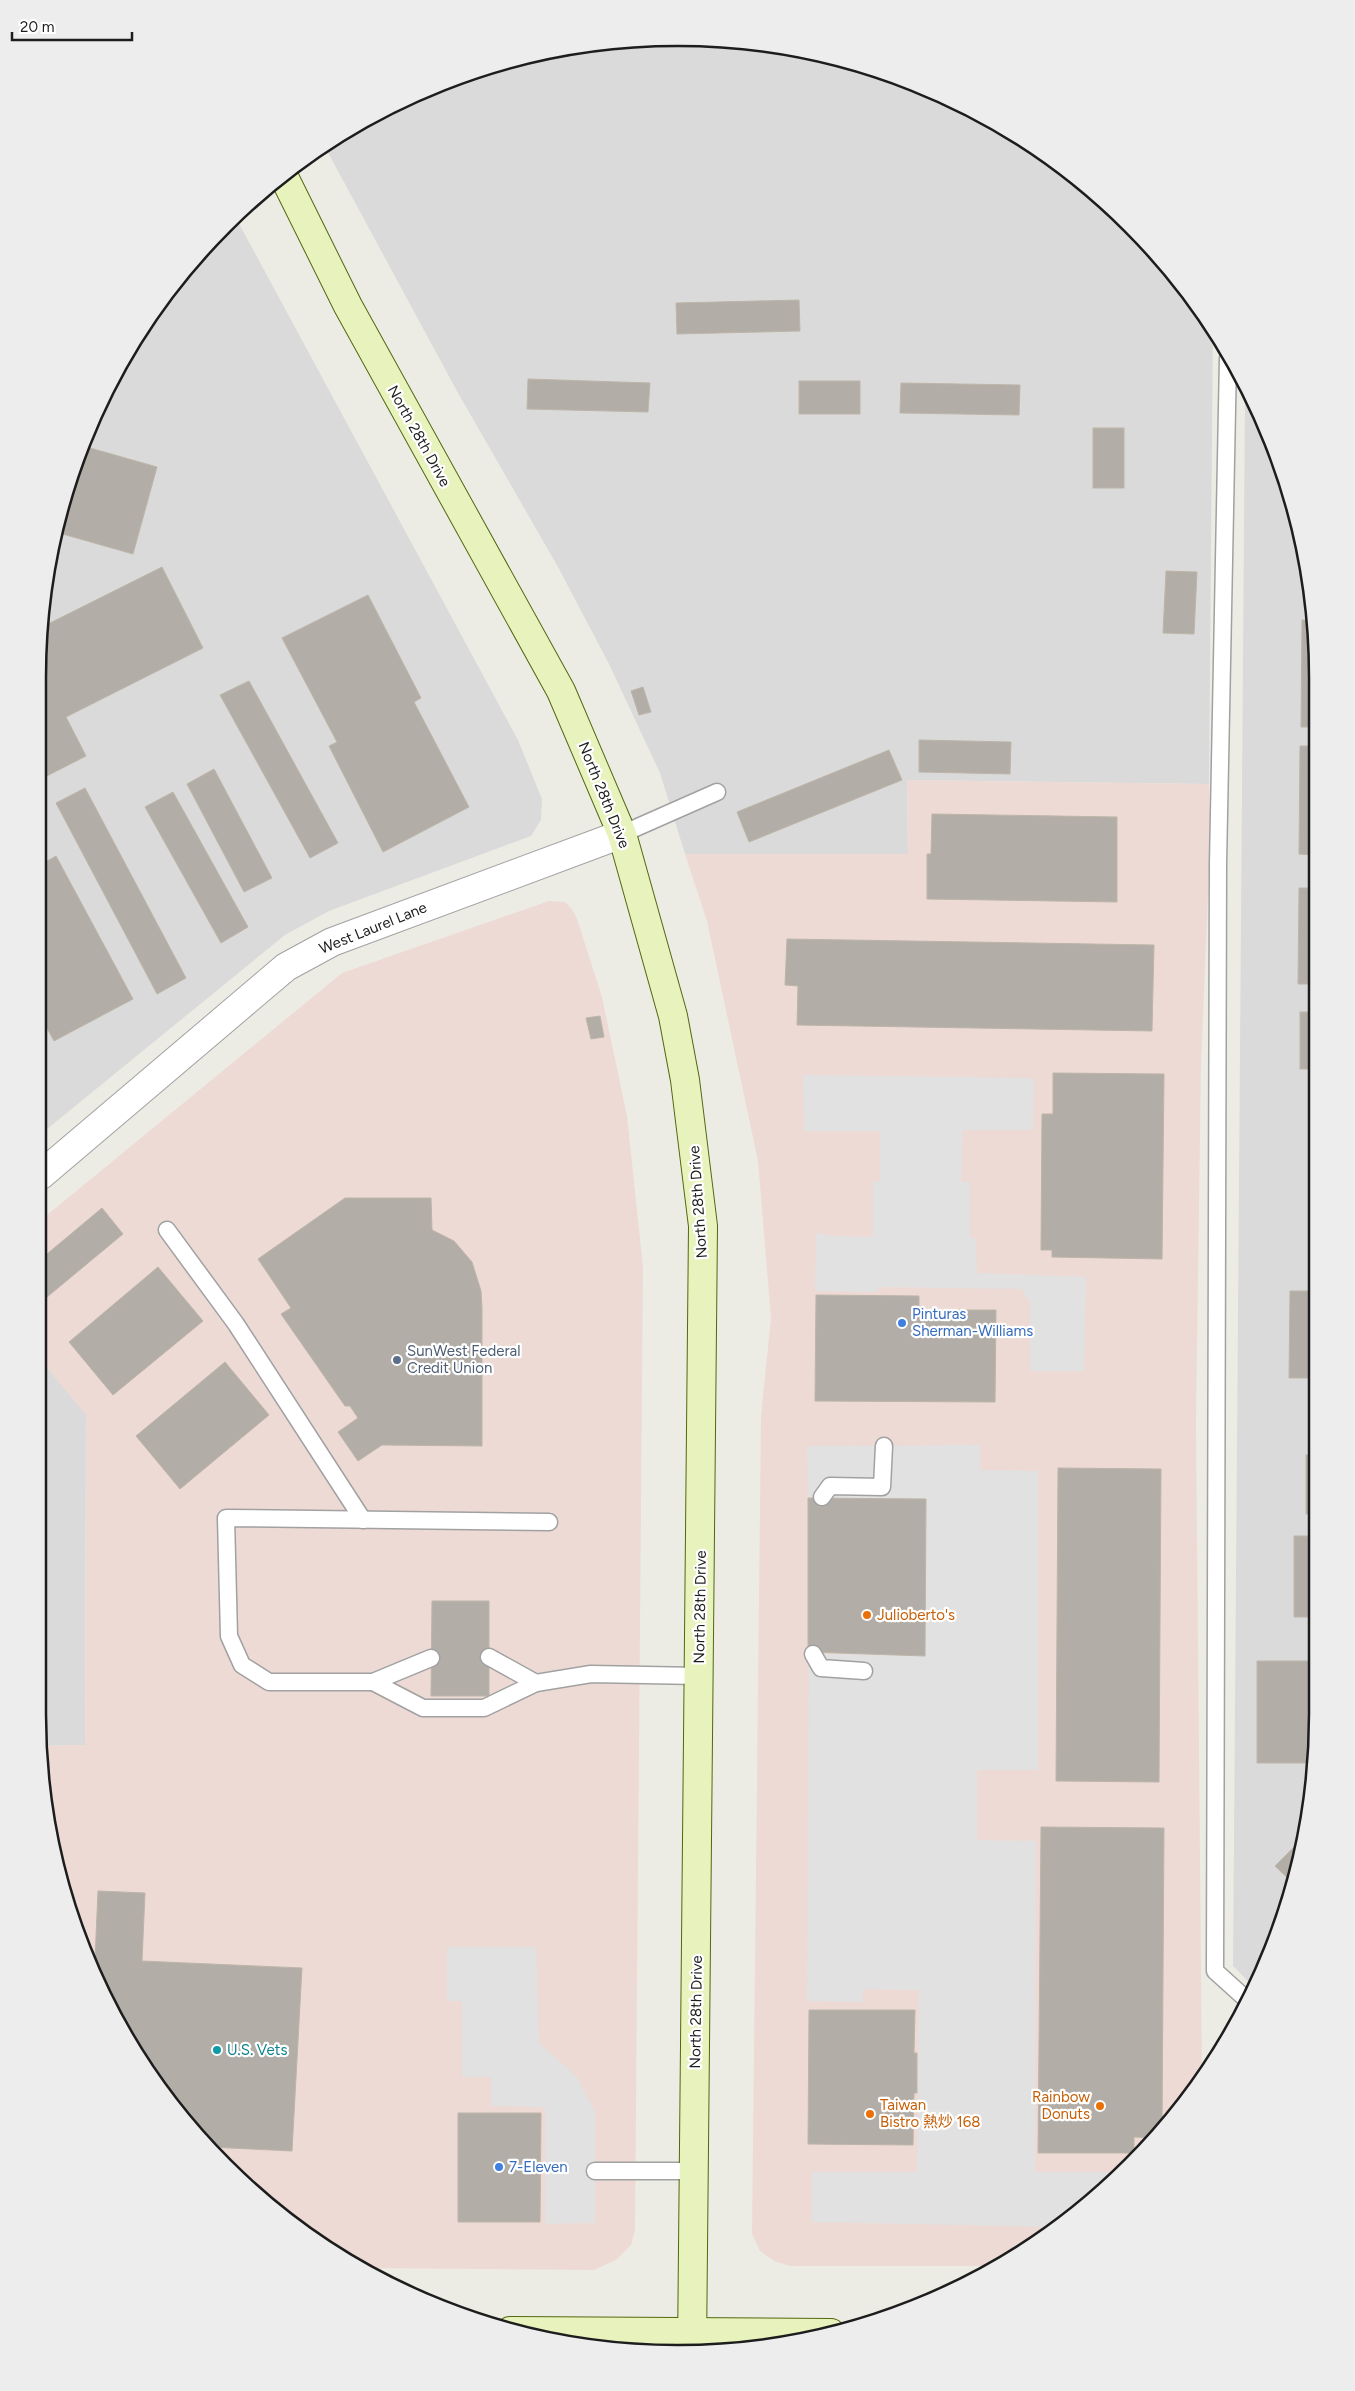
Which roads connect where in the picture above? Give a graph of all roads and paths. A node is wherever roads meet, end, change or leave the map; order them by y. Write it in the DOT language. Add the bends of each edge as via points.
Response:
graph roads {
  1 [pos="286,183"];
  2 [pos="1228,369"];
  3 [pos="717,792"];
  4 [pos="622,834"];
  5 [pos="46,1171"];
  6 [pos="166,1230"];
  7 [pos="884,1446"];
  8 [pos="822,1497"];
  9 [pos="363,1520"];
  10 [pos="549,1522"];
  11 [pos="813,1654"];
  12 [pos="489,1657"];
  13 [pos="431,1658"];
  14 [pos="864,1671"];
  15 [pos="699,1676"];
  16 [pos="373,1682"];
  17 [pos="536,1683"];
  18 [pos="1242,1996"];
  19 [pos="595,2171"];
  20 [pos="694,2171"];
  21 [pos="559,2334"];
  22 [pos="782,2336"];
  23 [pos="692,2341"];
  1 -- 4 [label="street, North 28th Drive" via="348,306 561,692"];
  2 -- 18 [label="lane" via="1218,864 1215,1971"];
  3 -- 4 [label="lane"];
  4 -- 5 [label="street, West Laurel Lane" via="332,942 286,967"];
  4 -- 15 [label="street, North 28th Drive" via="673,1016 685,1080 703,1226"];
  6 -- 9 [label="lane" via="236,1324"];
  7 -- 8 [label="lane" via="882,1487 830,1486"];
  9 -- 10 [label="lane"];
  9 -- 16 [label="lane" via="226,1518 229,1636 242,1665 269,1682"];
  11 -- 14 [label="lane" via="821,1668"];
  12 -- 17 [label="lane"];
  13 -- 16 [label="lane"];
  15 -- 17 [label="lane" via="591,1674"];
  15 -- 20 [label="street, North 28th Drive"];
  16 -- 17 [label="lane" via="423,1708 484,1708"];
  19 -- 20 [label="lane"];
  20 -- 23 [label="street, North 28th Drive"];
  21 -- 23 [label="street"];
  22 -- 23 [label="street"];
}
